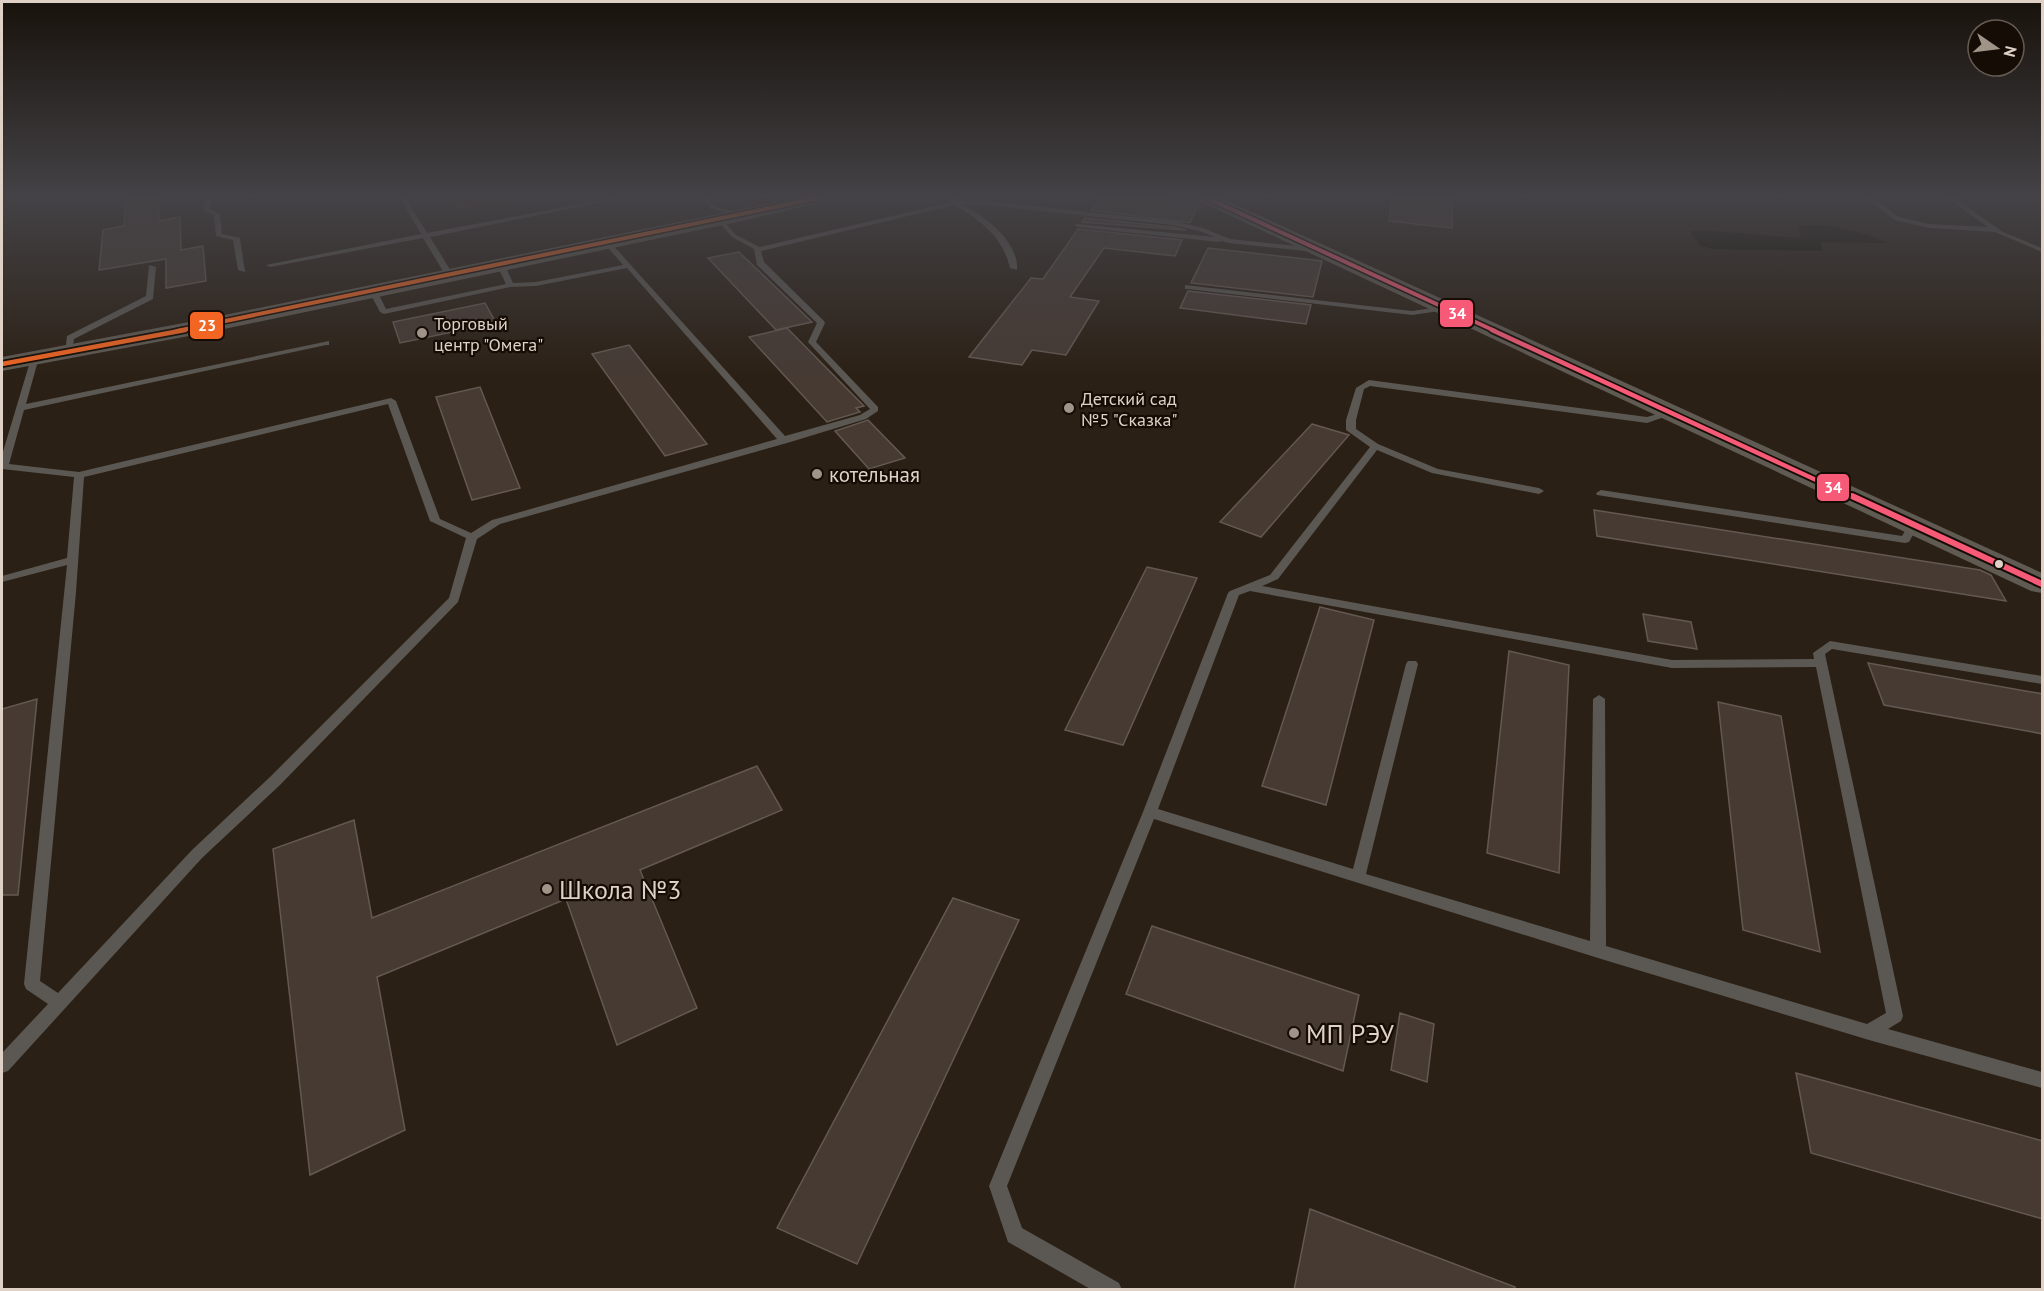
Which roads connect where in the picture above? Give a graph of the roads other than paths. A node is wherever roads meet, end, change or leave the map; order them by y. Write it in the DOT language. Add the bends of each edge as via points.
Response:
graph roads {
  1 [pos="240,258"];
  2 [pos="304,258"];
  3 [pos="439,258"];
  4 [pos="534,258"];
  5 [pos="621,258"];
  6 [pos="759,258"];
  7 [pos="1012,258"];
  8 [pos="1340,258"];
  9 [pos="270,265"];
  10 [pos="501,265"];
  11 [pos="628,266"];
  12 [pos="152,267"];
  13 [pos="1014,268"];
  14 [pos="242,270"];
  15 [pos="450,276"];
  16 [pos="510,285"];
  17 [pos="1188,286"];
  18 [pos="373,291"];
  19 [pos="1447,308"];
  20 [pos="326,343"];
  21 [pos="68,351"];
  22 [pos="35,357"];
  23 [pos="2,363"];
  24 [pos="20,408"];
  25 [pos="1671,413"];
  26 [pos="784,441"];
  27 [pos="1375,446"];
  28 [pos="79,475"];
  29 [pos="1539,491"];
  30 [pos="1601,493"];
  31 [pos="1914,524"];
  32 [pos="472,537"];
  33 [pos="72,560"];
  34 [pos="2,579"];
  35 [pos="2043,584"];
  36 [pos="1250,587"];
  37 [pos="1821,663"];
  38 [pos="1412,664"];
  39 [pos="2043,680"];
  40 [pos="1599,699"];
  41 [pos="1150,812"];
  42 [pos="1358,877"];
  43 [pos="1598,951"];
  44 [pos="59,1003"];
  45 [pos="1869,1032"];
  46 [pos="2,1065"];
  47 [pos="2043,1080"];
  48 [pos="1112,1290"];
  1 -- 14 [label="lane"];
  2 -- 9 [label="lane"];
  3 -- 15 [label="lane"];
  4 -- 10 [label="street"];
  5 -- 11 [label="lane"];
  6 -- 26 [label="lane" via="821,324 812,342 876,409 863,417"];
  7 -- 13 [label="lane"];
  8 -- 19 [label="street"];
  10 -- 15 [label="street"];
  10 -- 16 [label="lane"];
  11 -- 16 [label="lane" via="536,284"];
  11 -- 26 [label="lane"];
  12 -- 21 [label="lane" via="150,297 70,338"];
  15 -- 18 [label="street"];
  16 -- 18 [label="lane" via="384,312"];
  17 -- 19 [label="lane" via="1412,313"];
  18 -- 21 [label="street"];
  19 -- 25 [label="street"];
  20 -- 24 [label="lane"];
  21 -- 22 [label="street"];
  22 -- 23 [label="street"];
  22 -- 24 [label="lane"];
  24 -- 28 [label="lane" via="3,466"];
  25 -- 27 [label="lane" via="1647,420 1369,383 1360,388 1351,430"];
  25 -- 31 [label="street"];
  26 -- 32 [label="lane" via="496,522"];
  27 -- 29 [label="lane" via="1435,471"];
  27 -- 36 [label="lane" via="1274,577"];
  28 -- 32 [label="lane" via="391,401 435,521"];
  28 -- 33 [label="lane"];
  30 -- 31 [label="lane" via="1905,540"];
  31 -- 35 [label="street"];
  32 -- 44 [label="lane" via="454,599 275,781 197,854"];
  33 -- 34 [label="lane"];
  33 -- 44 [label="lane" via="32,984"];
  36 -- 37 [label="lane" via="1672,664"];
  36 -- 41 [label="lane" via="1234,593"];
  37 -- 39 [label="lane" via="1819,653 1830,645"];
  37 -- 45 [label="lane" via="1895,1016"];
  38 -- 42 [label="lane"];
  40 -- 43 [label="lane"];
  41 -- 42 [label="lane"];
  41 -- 48 [label="lane" via="998,1186 1015,1235"];
  42 -- 43 [label="lane"];
  43 -- 45 [label="lane"];
  44 -- 46 [label="lane"];
  45 -- 47 [label="lane"];
}
